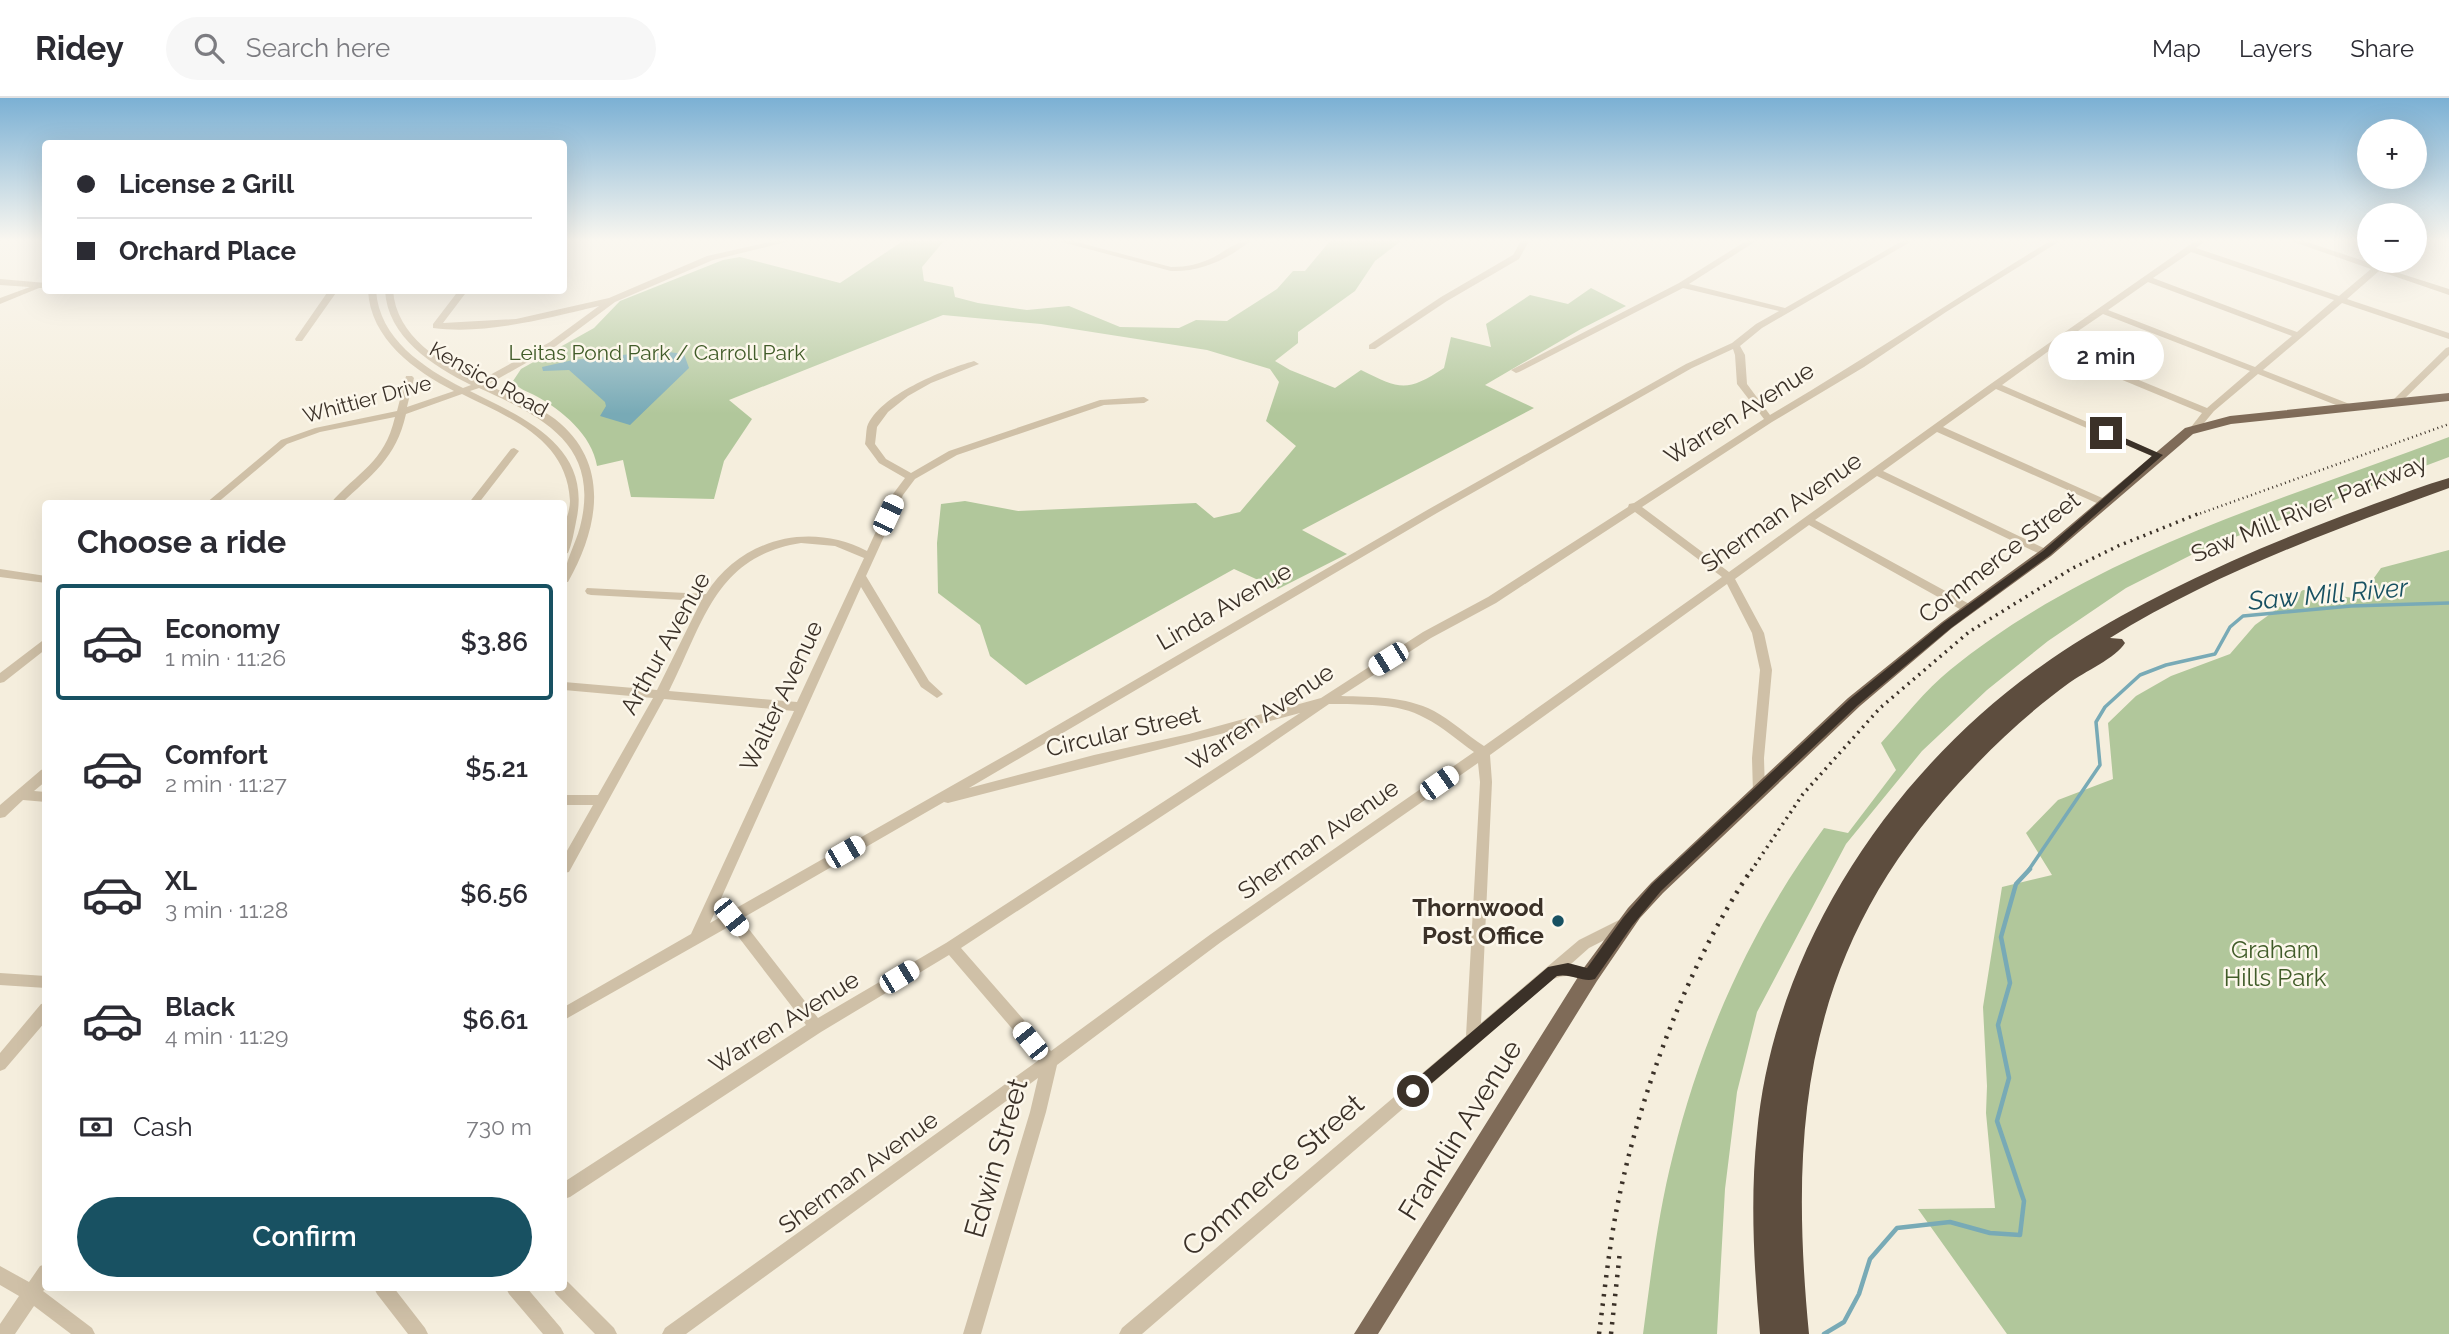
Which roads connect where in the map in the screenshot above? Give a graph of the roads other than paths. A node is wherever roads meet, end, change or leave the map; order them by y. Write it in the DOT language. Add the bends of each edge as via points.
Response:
graph roads {
  1 [pos="328,299"];
  2 [pos="374,299"];
  3 [pos="391,299"];
  4 [pos="457,299"];
  5 [pos="615,299"];
  6 [pos="1445,299"];
  7 [pos="1655,299"];
  8 [pos="1740,299"];
  9 [pos="1808,299"];
  10 [pos="1962,299"];
  11 [pos="2121,299"];
  12 [pos="2201,299"];
  13 [pos="2335,299"];
  14 [pos="612,300"];
  15 [pos="2339,300"];
  16 [pos="1788,310"];
  17 [pos="2104,311"];
  18 [pos="436,326"];
  19 [pos="2298,335"];
  20 [pos="2449,336"];
  21 [pos="299,339"];
  22 [pos="1735,345"];
  23 [pos="1373,347"];
  24 [pos="2050,347"];
  25 [pos="2449,350"];
  26 [pos="974,364"];
  27 [pos="1516,370"];
  28 [pos="2255,372"];
  29 [pos="409,377"];
  30 [pos="1995,386"];
  31 [pos="471,389"];
  32 [pos="2449,397"];
  33 [pos="1144,400"];
  34 [pos="2395,403"];
  35 [pos="2349,407"];
  36 [pos="2208,412"];
  37 [pos="400,413"];
  38 [pos="1769,420"];
  39 [pos="2196,428"];
  40 [pos="1938,429"];
  41 [pos="514,451"];
  42 [pos="2158,455"];
  43 [pos="1877,472"];
  44 [pos="911,477"];
  45 [pos="2449,483"];
  46 [pos="2449,494"];
  47 [pos="215,500"];
  48 [pos="339,500"];
  49 [pos="476,500"];
  50 [pos="2105,503"];
  51 [pos="1633,506"];
  52 [pos="1809,522"];
  53 [pos="567,542"];
  54 [pos="2046,553"];
  55 [pos="869,556"];
  56 [pos="0,573"];
  57 [pos="567,573"];
  58 [pos="860,577"];
  59 [pos="1729,577"];
  60 [pos="42,579"];
  61 [pos="591,591"];
  62 [pos="709,598"];
  63 [pos="1969,609"];
  64 [pos="40,652"];
  65 [pos="0,679"];
  66 [pos="567,686"];
  67 [pos="937,694"];
  68 [pos="661,695"];
  69 [pos="1329,700"];
  70 [pos="800,707"];
  71 [pos="1483,752"];
  72 [pos="42,777"];
  73 [pos="1759,793"];
  74 [pos="21,795"];
  75 [pos="42,797"];
  76 [pos="567,800"];
  77 [pos="601,800"];
  78 [pos="933,801"];
  79 [pos="0,813"];
  80 [pos="567,862"];
  81 [pos="731,917"];
  82 [pos="1627,922"];
  83 [pos="697,936"];
  84 [pos="951,947"];
  85 [pos="1548,975"];
  86 [pos="1590,975"];
  87 [pos="0,979"];
  88 [pos="42,982"];
  89 [pos="567,1012"];
  90 [pos="42,1014"];
  91 [pos="816,1027"];
  92 [pos="1473,1040"];
  93 [pos="1050,1061"];
  94 [pos="0,1064"];
  95 [pos="567,1189"];
  96 [pos="0,1275"];
  97 [pos="42,1278"];
  98 [pos="385,1291"];
  99 [pos="518,1291"];
  100 [pos="565,1291"];
  101 [pos="31,1293"];
  102 [pos="1779,1319"];
  103 [pos="4,1334"];
  104 [pos="86,1334"];
  105 [pos="419,1334"];
  106 [pos="555,1334"];
  107 [pos="608,1334"];
  108 [pos="670,1334"];
  109 [pos="972,1334"];
  110 [pos="1128,1334"];
  111 [pos="1365,1334"];
  112 [pos="1795,1334"];
  1 -- 21 [label="street"];
  2 -- 31 [label="street, Kensico Road" via="376,315 396,346 422,369"];
  3 -- 31 [label="street, Kensico Road" via="396,320 413,341"];
  4 -- 18 [label="street"];
  5 -- 14 [label="street"];
  6 -- 23 [label="street"];
  7 -- 27 [label="street"];
  8 -- 16 [label="street"];
  9 -- 16 [label="street, Linda Avenue"];
  10 -- 38 [label="street, Warren Avenue"];
  11 -- 17 [label="street, Sherman Avenue"];
  12 -- 19 [label="street"];
  13 -- 15 [label="street"];
  14 -- 18 [label="street" via="506,323"];
  14 -- 31 [label="street" via="553,344"];
  15 -- 19 [label="street"];
  15 -- 20 [label="street"];
  16 -- 22 [label="street, Linda Avenue"];
  17 -- 24 [label="street, Sherman Avenue"];
  17 -- 28 [label="street"];
  19 -- 28 [label="street"];
  22 -- 38 [label="street" via="1742,384"];
  22 -- 78 [label="street, Linda Avenue" via="1689,366 1433,511"];
  24 -- 30 [label="street, Sherman Avenue"];
  24 -- 36 [label="street"];
  25 -- 34 [label="street"];
  26 -- 44 [label="street" via="902,395 876,418 871,429 873,451 888,467"];
  28 -- 35 [label="street"];
  28 -- 36 [label="street"];
  29 -- 37 [label="street"];
  30 -- 40 [label="street, Sherman Avenue"];
  30 -- 42 [label="street"];
  31 -- 37 [label="street, Whittier Drive"];
  31 -- 53 [label="street, Kensico Road" via="545,436 562,457 575,503"];
  31 -- 57 [label="street, Kensico Road" via="547,418 568,437 583,460 590,485 590,514"];
  32 -- 34 [label="main road, Commerce Street"];
  33 -- 44 [label="street" via="1102,402 1077,410 953,453"];
  34 -- 35 [label="main road, Commerce Street"];
  35 -- 39 [label="main road, Commerce Street"];
  36 -- 39 [label="street"];
  37 -- 47 [label="street, Whittier Drive" via="284,442"];
  37 -- 48 [label="street" via="396,435 384,457"];
  38 -- 51 [label="street, Warren Avenue"];
  39 -- 42 [label="main road, Commerce Street"];
  40 -- 43 [label="street, Sherman Avenue"];
  40 -- 50 [label="street"];
  41 -- 49 [label="street"];
  42 -- 50 [label="main road, Commerce Street"];
  43 -- 52 [label="street, Sherman Avenue"];
  43 -- 54 [label="street"];
  44 -- 55 [label="street, Walter Avenue"];
  45 -- 102 [label="highway, Saw Mill River Parkway" via="2278,547 2110,631 2056,665 2000,709 1912,798 1869,856 1829,924 1789,1024 1767,1149 1766,1237"];
  46 -- 102 [label="highway, Saw Mill River Parkway" via="2270,563 2121,639 2019,712 1937,795 1888,860 1849,927 1826,974 1806,1038 1792,1110 1787,1252"];
  50 -- 54 [label="main road, Commerce Street"];
  51 -- 59 [label="street"];
  51 -- 69 [label="street, Warren Avenue"];
  52 -- 59 [label="street, Sherman Avenue"];
  52 -- 63 [label="street"];
  54 -- 63 [label="main road, Commerce Street"];
  55 -- 58 [label="street, Walter Avenue"];
  55 -- 62 [label="street, Arthur Avenue" via="821,540 783,543 735,566"];
  56 -- 60 [label="street"];
  58 -- 67 [label="street" via="925,684"];
  58 -- 70 [label="street, Walter Avenue"];
  59 -- 71 [label="street, Sherman Avenue"];
  59 -- 73 [label="street" via="1758,633 1766,670"];
  61 -- 62 [label="street"];
  62 -- 68 [label="street, Arthur Avenue"];
  63 -- 73 [label="main road, Commerce Street" via="1854,702"];
  64 -- 65 [label="street"];
  66 -- 68 [label="street"];
  68 -- 70 [label="street"];
  68 -- 77 [label="street, Arthur Avenue"];
  69 -- 71 [label="street, Circular Street" via="1400,704 1429,714"];
  69 -- 78 [label="street, Circular Street"];
  69 -- 84 [label="street, Warren Avenue"];
  70 -- 83 [label="street, Walter Avenue"];
  71 -- 92 [label="street" via="1486,782"];
  71 -- 93 [label="street, Sherman Avenue" via="1216,938"];
  72 -- 74 [label="street"];
  73 -- 82 [label="main road, Commerce Street"];
  74 -- 75 [label="street"];
  74 -- 79 [label="street"];
  76 -- 77 [label="street"];
  77 -- 80 [label="street, Arthur Avenue"];
  78 -- 81 [label="street, Linda Avenue"];
  81 -- 83 [label="street, Linda Avenue"];
  81 -- 91 [label="street"];
  82 -- 85 [label="street, Commerce Street" via="1584,944"];
  82 -- 86 [label="main road, Franklin Avenue"];
  83 -- 89 [label="street, Linda Avenue"];
  84 -- 91 [label="street, Warren Avenue"];
  84 -- 93 [label="street, Edwin Street"];
  85 -- 86 [label="street" via="1563,968"];
  85 -- 92 [label="street, Commerce Street"];
  86 -- 111 [label="main road, Franklin Avenue"];
  87 -- 88 [label="street"];
  90 -- 94 [label="street"];
  91 -- 95 [label="street, Warren Avenue"];
  92 -- 110 [label="street, Commerce Street"];
  93 -- 108 [label="street, Sherman Avenue"];
  93 -- 109 [label="street, Edwin Street"];
  96 -- 101 [label="street"];
  97 -- 101 [label="street"];
  98 -- 105 [label="street"];
  99 -- 106 [label="street"];
  100 -- 107 [label="street"];
  101 -- 103 [label="street"];
  101 -- 104 [label="street"];
  102 -- 112 [label="highway, Saw Mill River Parkway"];
}
